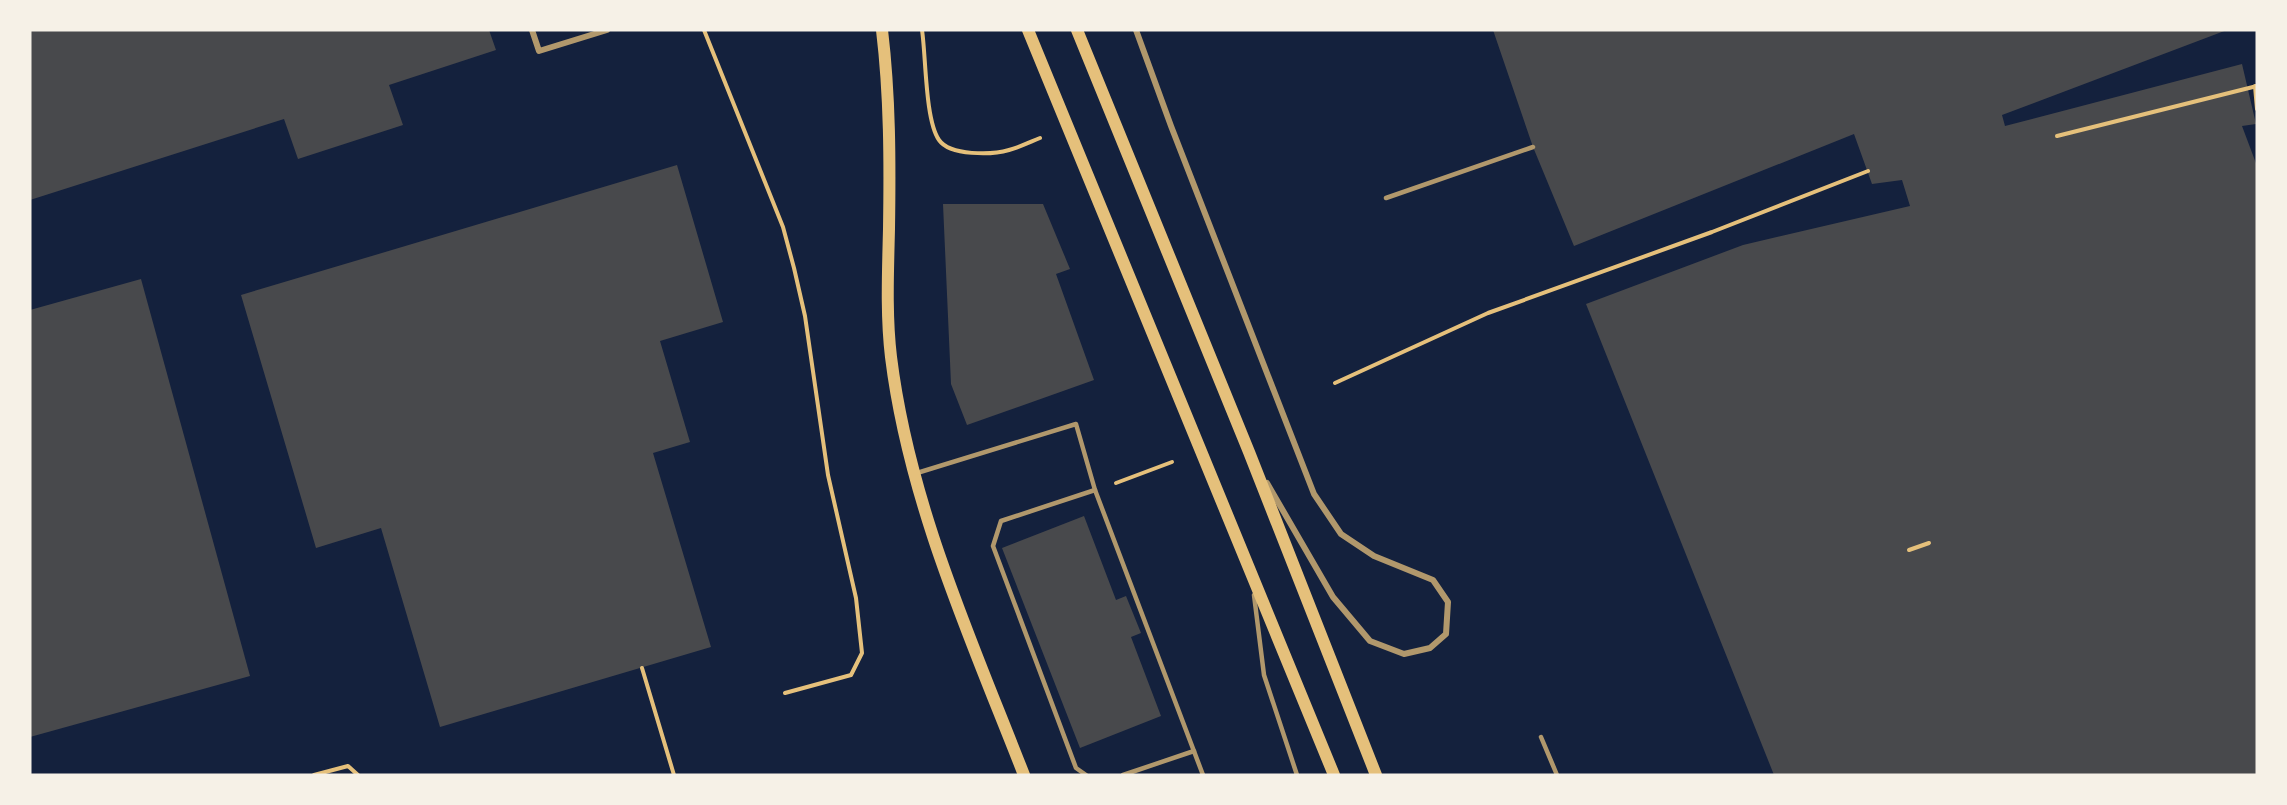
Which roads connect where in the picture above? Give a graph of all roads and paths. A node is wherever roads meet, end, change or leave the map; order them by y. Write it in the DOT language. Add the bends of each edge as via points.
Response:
graph roads {
  1 [pos="532,30"];
  2 [pos="607,30"];
  3 [pos="704,30"];
  4 [pos="882,30"];
  5 [pos="922,30"];
  6 [pos="1028,30"];
  7 [pos="1077,30"];
  8 [pos="1136,30"];
  9 [pos="2256,86"];
  10 [pos="2257,109"];
  11 [pos="2057,136"];
  12 [pos="1040,138"];
  13 [pos="1533,147"];
  14 [pos="1868,171"];
  15 [pos="1386,198"];
  16 [pos="1335,383"];
  17 [pos="1249,452"];
  18 [pos="1172,462"];
  19 [pos="913,474"];
  20 [pos="1095,490"];
  21 [pos="1929,543"];
  22 [pos="1909,550"];
  23 [pos="1252,577"];
  24 [pos="642,668"];
  25 [pos="786,693"];
  26 [pos="1541,737"];
  27 [pos="1194,751"];
  28 [pos="314,775"];
  29 [pos="358,775"];
  30 [pos="674,775"];
  31 [pos="1024,775"];
  32 [pos="1086,775"];
  33 [pos="1123,775"];
  34 [pos="1203,775"];
  35 [pos="1297,775"];
  36 [pos="1334,775"];
  37 [pos="1376,775"];
  38 [pos="1557,775"];
  1 -- 2 [label="street" via="539,51"];
  3 -- 25 [label="path" via="792,258 805,316 828,475 856,598 862,652 851,675"];
  4 -- 19 [label="main road" via="890,127 890,353"];
  5 -- 12 [label="path" via="930,112 939,140 946,147 960,152 1008,151"];
  6 -- 23 [label="main road"];
  7 -- 17 [label="main road"];
  8 -- 17 [label="street" via="1314,494 1341,534 1374,556 1432,580 1448,602 1446,634 1430,648 1404,654 1370,641 1333,597"];
  9 -- 10 [label="path"];
  9 -- 11 [label="path"];
  13 -- 15 [label="lane"];
  14 -- 16 [label="path" via="1488,313"];
  17 -- 37 [label="main road"];
  18 -- 20 [label="path"];
  19 -- 20 [label="lane" via="1076,424"];
  19 -- 31 [label="main road" via="935,545"];
  20 -- 27 [label="lane"];
  20 -- 32 [label="lane" via="1001,521 993,546 1076,768"];
  21 -- 22 [label="path"];
  23 -- 35 [label="lane" via="1264,675"];
  23 -- 36 [label="main road"];
  24 -- 30 [label="path"];
  26 -- 38 [label="lane"];
  27 -- 33 [label="lane"];
  27 -- 34 [label="lane"];
  28 -- 29 [label="path" via="348,766"];
}
